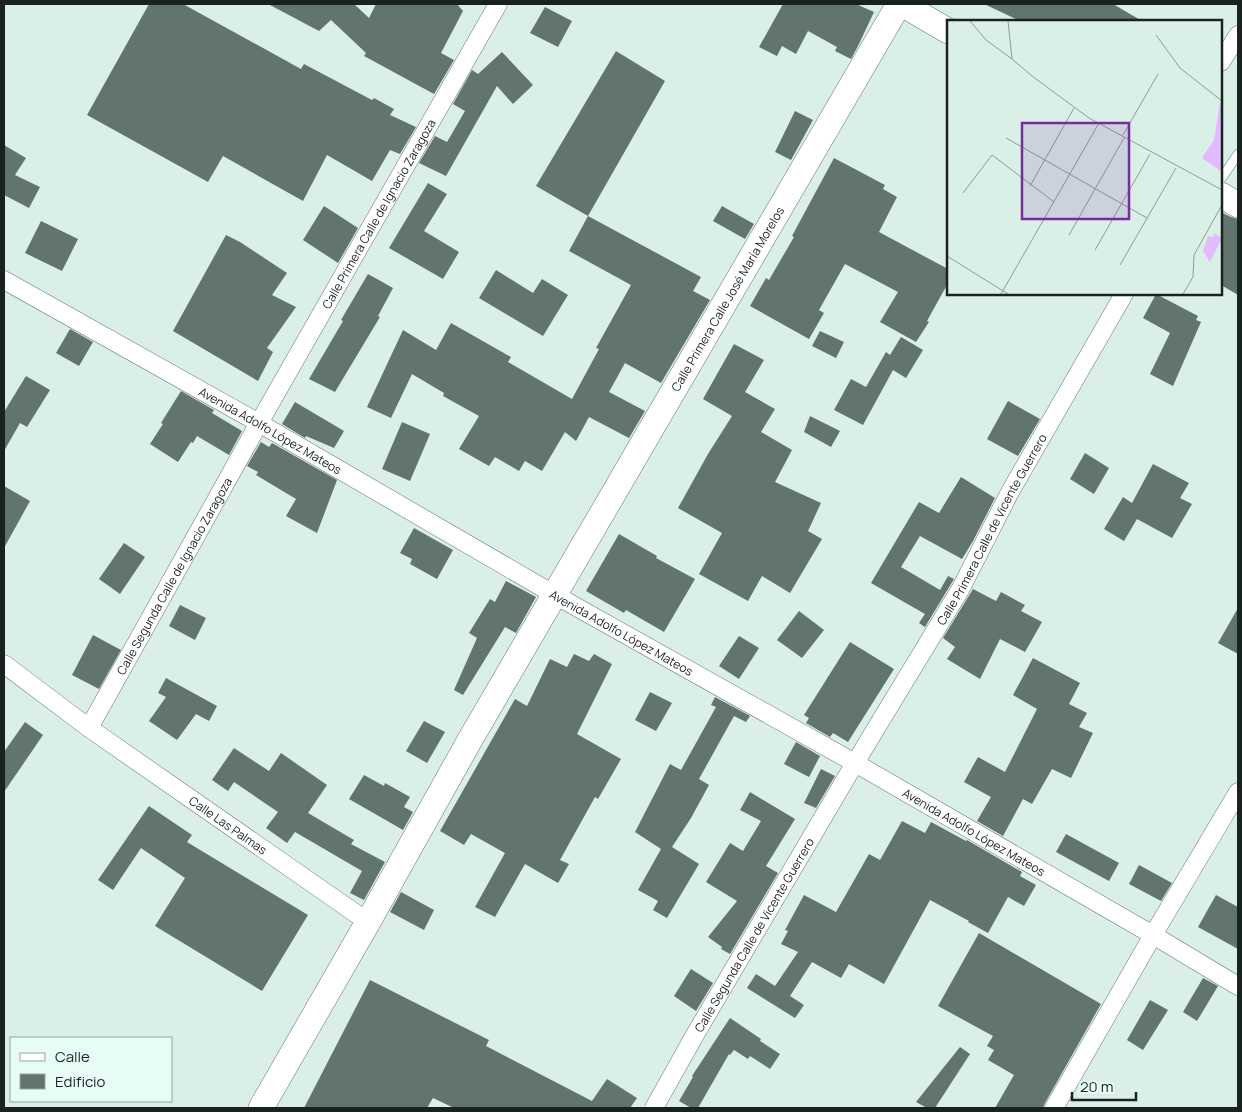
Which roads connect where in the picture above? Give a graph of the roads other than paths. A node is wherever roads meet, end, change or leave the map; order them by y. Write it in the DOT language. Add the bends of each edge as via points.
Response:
graph roads {
  1 [pos="498,4"];
  2 [pos="900,4"];
  3 [pos="947,30"];
  4 [pos="1238,35"];
  5 [pos="1222,60"];
  6 [pos="1238,154"];
  7 [pos="1222,178"];
  8 [pos="1222,195"];
  9 [pos="1238,205"];
  10 [pos="4,280"];
  11 [pos="1123,295"];
  12 [pos="259,424"];
  13 [pos="555,595"];
  14 [pos="4,664"];
  15 [pos="89,728"];
  16 [pos="855,763"];
  17 [pos="1238,792"];
  18 [pos="368,922"];
  19 [pos="1153,935"];
  20 [pos="1238,986"];
  21 [pos="261,1108"];
  22 [pos="654,1108"];
  23 [pos="1054,1108"];
  1 -- 12 [label="street, Calle Primera Calle de Ignacio Zaragoza"];
  2 -- 3 [label="street"];
  2 -- 13 [label="street, Calle Primera Calle José María Morelos"];
  4 -- 5 [label="street"];
  6 -- 7 [label="lane"];
  8 -- 9 [label="street"];
  10 -- 12 [label="street, Avenida Adolfo López Mateos"];
  11 -- 16 [label="street, Calle Primera Calle de Vicente Guerrero" via="1010,492 960,590"];
  12 -- 13 [label="street, Avenida Adolfo López Mateos"];
  12 -- 15 [label="street, Calle Segunda Calle de Ignacio Zaragoza"];
  13 -- 16 [label="street, Avenida Adolfo López Mateos"];
  13 -- 18 [label="street, Calle Primera Calle José María Morelos"];
  14 -- 15 [label="street, Calle Las Palmas"];
  15 -- 18 [label="street, Calle Las Palmas"];
  16 -- 19 [label="street, Avenida Adolfo López Mateos"];
  16 -- 22 [label="street, Calle Segunda Calle de Vicente Guerrero"];
  17 -- 19 [label="street"];
  18 -- 21 [label="street, Calle Primera Calle José María Morelos"];
  19 -- 20 [label="street, Avenida Adolfo López Mateos"];
  19 -- 23 [label="street"];
}
